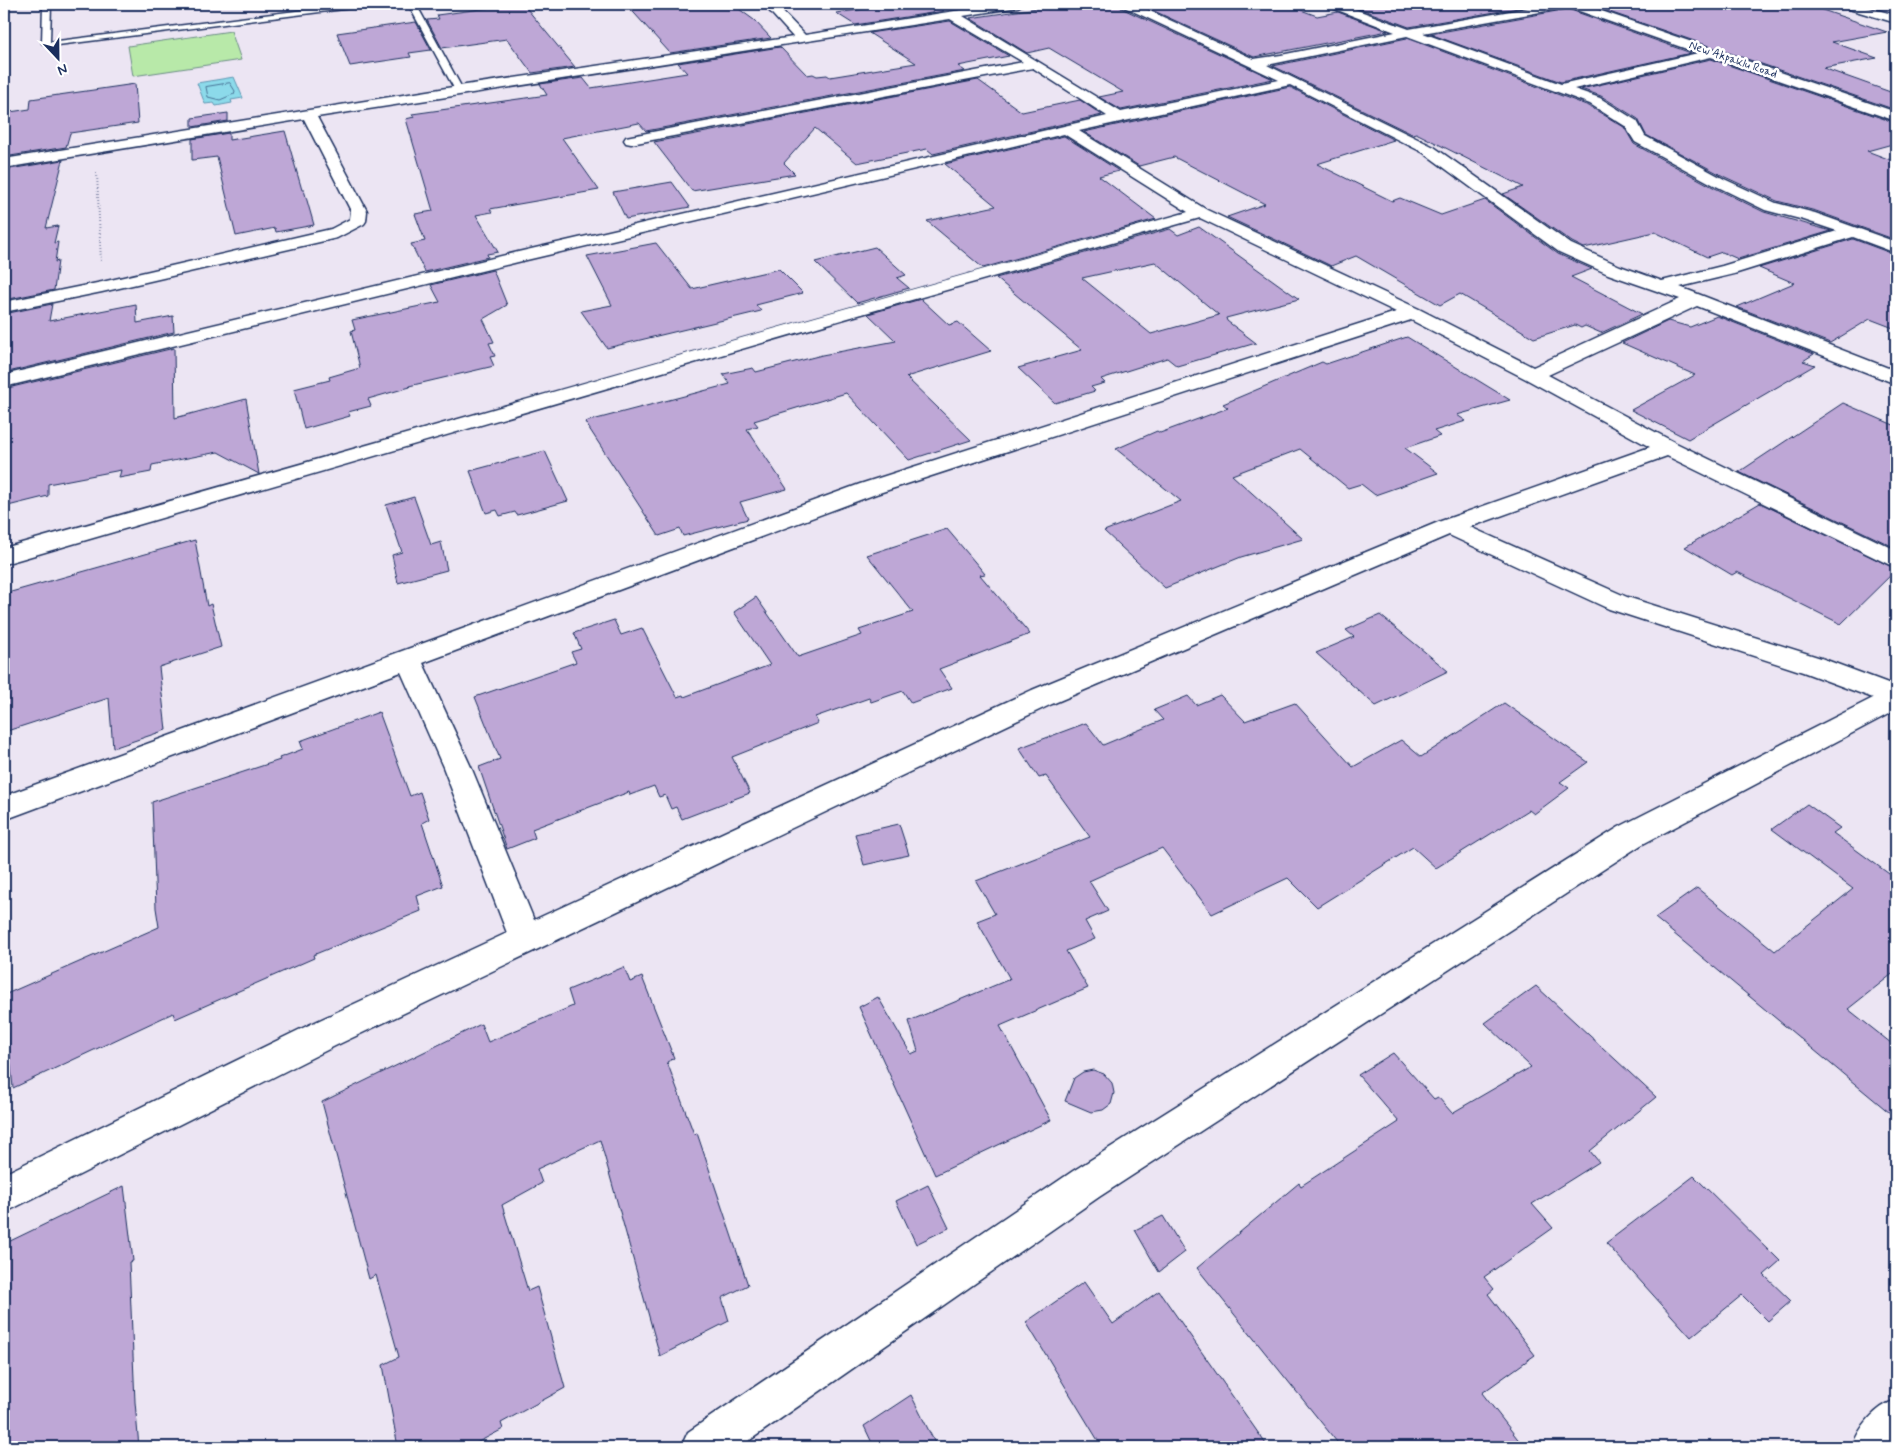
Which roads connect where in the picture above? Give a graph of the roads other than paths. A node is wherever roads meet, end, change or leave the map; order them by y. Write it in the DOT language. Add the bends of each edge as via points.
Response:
graph roads {
  1 [pos="47,4"];
  2 [pos="368,4"];
  3 [pos="412,4"];
  4 [pos="769,4"];
  5 [pos="1018,4"];
  6 [pos="1126,4"];
  7 [pos="1331,4"];
  8 [pos="1569,4"];
  9 [pos="1843,4"];
  10 [pos="952,15"];
  11 [pos="1896,19"];
  12 [pos="1410,32"];
  13 [pos="802,39"];
  14 [pos="1714,53"];
  15 [pos="1250,63"];
  16 [pos="1035,64"];
  17 [pos="1292,81"];
  18 [pos="1560,88"];
  19 [pos="459,90"];
  20 [pos="308,116"];
  21 [pos="1119,117"];
  22 [pos="1896,117"];
  23 [pos="1066,129"];
  24 [pos="631,140"];
  25 [pos="4,163"];
  26 [pos="1201,213"];
  27 [pos="1854,231"];
  28 [pos="1896,248"];
  29 [pos="1658,287"];
  30 [pos="1696,299"];
  31 [pos="4,307"];
  32 [pos="1412,314"];
  33 [pos="1533,375"];
  34 [pos="1896,378"];
  35 [pos="4,381"];
  36 [pos="1668,448"];
  37 [pos="1449,526"];
  38 [pos="4,556"];
  39 [pos="1896,559"];
  40 [pos="408,658"];
  41 [pos="1896,697"];
  42 [pos="4,808"];
  43 [pos="526,939"];
  44 [pos="4,1194"];
  45 [pos="1896,1421"];
  46 [pos="703,1447"];
  47 [pos="1874,1447"];
  1 -- 2 [label="lane" via="46,43 50,44"];
  3 -- 19 [label="lane"];
  4 -- 13 [label="street"];
  5 -- 10 [label="street"];
  6 -- 15 [label="street"];
  7 -- 12 [label="street"];
  8 -- 12 [label="street"];
  8 -- 14 [label="street, New Akpaklu Road"];
  9 -- 11 [label="street"];
  10 -- 13 [label="street"];
  10 -- 16 [label="street"];
  12 -- 15 [label="street"];
  12 -- 18 [label="street"];
  13 -- 19 [label="street"];
  14 -- 18 [label="street"];
  14 -- 22 [label="street, New Akpaklu Road"];
  15 -- 17 [label="street"];
  16 -- 21 [label="street"];
  16 -- 24 [label="street"];
  17 -- 21 [label="street"];
  17 -- 29 [label="street" via="1428,150 1565,248"];
  18 -- 27 [label="street" via="1595,101 1632,124 1640,139 1720,182 1772,206"];
  19 -- 20 [label="street"];
  20 -- 25 [label="street"];
  20 -- 31 [label="street" via="359,211 358,221 337,233"];
  21 -- 23 [label="street"];
  23 -- 26 [label="street"];
  23 -- 35 [label="street"];
  26 -- 32 [label="street"];
  26 -- 38 [label="street"];
  27 -- 28 [label="street"];
  27 -- 29 [label="street" via="1728,270"];
  29 -- 30 [label="street"];
  30 -- 33 [label="street"];
  30 -- 34 [label="street"];
  32 -- 33 [label="street"];
  32 -- 40 [label="street" via="868,489"];
  33 -- 36 [label="street"];
  36 -- 37 [label="street"];
  36 -- 39 [label="street"];
  37 -- 41 [label="street" via="1618,603 1812,665"];
  37 -- 43 [label="street" via="1042,697"];
  40 -- 42 [label="street"];
  40 -- 43 [label="street" via="457,767"];
  41 -- 46 [label="street" via="1630,836 1086,1184"];
  43 -- 44 [label="street" via="323,1035"];
  45 -- 47 [label="street"];
}
